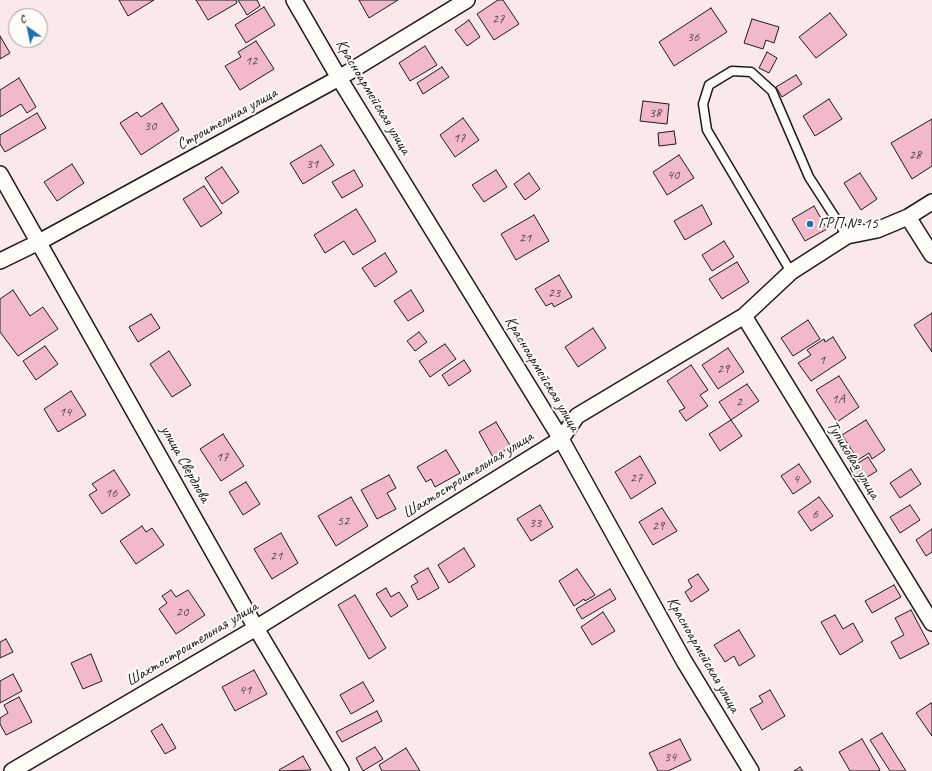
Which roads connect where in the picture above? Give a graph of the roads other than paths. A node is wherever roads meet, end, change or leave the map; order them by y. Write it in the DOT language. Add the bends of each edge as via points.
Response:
graph roads {
  1 [pos="294,0"];
  2 [pos="467,0"];
  3 [pos="340,78"];
  4 [pos="0,174"];
  5 [pos="932,202"];
  6 [pos="908,217"];
  7 [pos="847,236"];
  8 [pos="39,242"];
  9 [pos="932,254"];
  10 [pos="0,261"];
  11 [pos="791,272"];
  12 [pos="744,316"];
  13 [pos="561,438"];
  14 [pos="932,624"];
  15 [pos="256,628"];
  16 [pos="12,771"];
  17 [pos="341,771"];
  18 [pos="751,771"];
  1 -- 3 [label="street, Красноармейская улица"];
  2 -- 3 [label="street, Строительная улица"];
  3 -- 8 [label="street, Строительная улица"];
  3 -- 13 [label="street, Красноармейская улица"];
  4 -- 8 [label="street, улица Свердлова"];
  5 -- 6 [label="street, Шахтостроительная улица"];
  6 -- 7 [label="street, Шахтостроительная улица" via="877,230"];
  6 -- 9 [label="street"];
  7 -- 11 [label="street, Шахтостроительная улица"];
  7 -- 11 [label="lane" via="809,176 772,91 751,72 732,71 709,85 703,104 707,130"];
  8 -- 10 [label="street, Строительная улица"];
  8 -- 15 [label="street, улица Свердлова"];
  11 -- 12 [label="street, Шахтостроительная улица"];
  12 -- 13 [label="street, Шахтостроительная улица" via="577,416"];
  12 -- 14 [label="street, Тупиковая улица"];
  13 -- 15 [label="street, Шахтостроительная улица"];
  13 -- 18 [label="street, Красноармейская улица" via="684,661"];
  15 -- 16 [label="street, Шахтостроительная улица"];
  15 -- 17 [label="street, улица Свердлова"];
}
